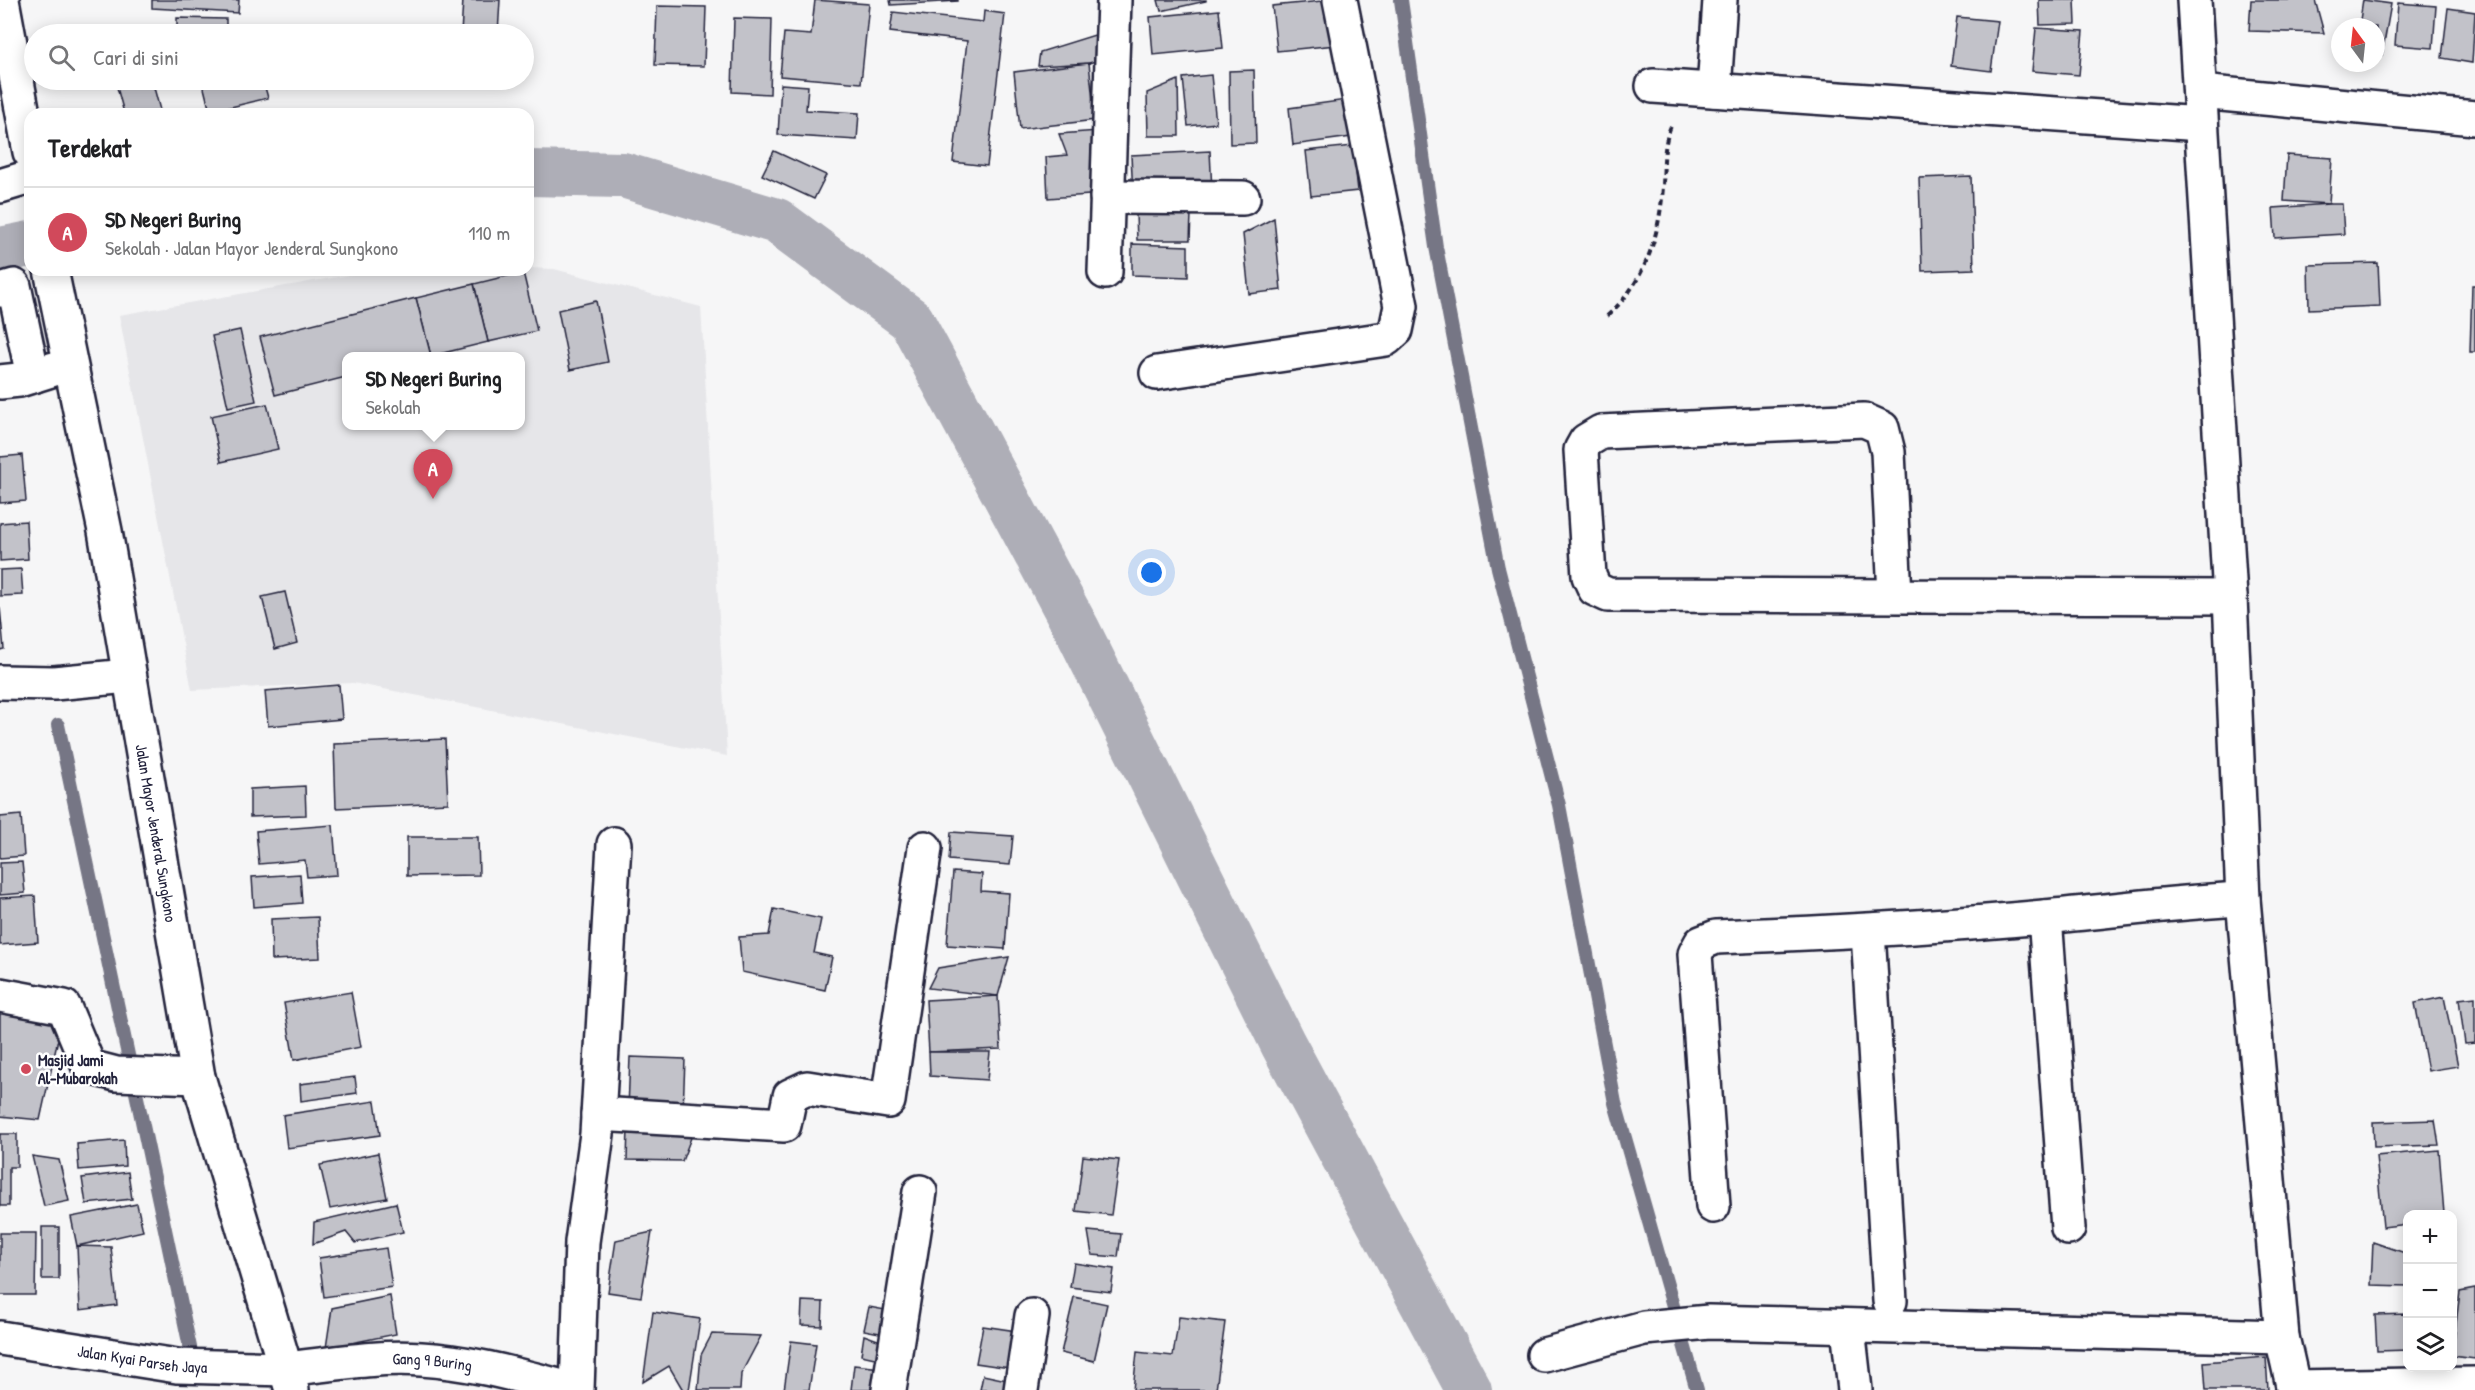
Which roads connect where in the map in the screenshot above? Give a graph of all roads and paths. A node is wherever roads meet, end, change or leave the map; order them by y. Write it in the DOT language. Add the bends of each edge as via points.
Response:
graph roads {
  1 [pos="2,0"];
  2 [pos="1114,0"];
  3 [pos="1340,0"];
  4 [pos="1720,0"];
  5 [pos="2194,0"];
  6 [pos="1653,86"];
  7 [pos="1706,89"];
  8 [pos="2200,108"];
  9 [pos="2475,118"];
  10 [pos="24,119"];
  11 [pos="24,179"];
  12 [pos="0,186"];
  13 [pos="1107,197"];
  14 [pos="1243,198"];
  15 [pos="1105,272"];
  16 [pos="52,276"];
  17 [pos="1,289"];
  18 [pos="1607,315"];
  19 [pos="70,364"];
  20 [pos="1157,373"];
  21 [pos="17,379"];
  22 [pos="1895,595"];
  23 [pos="2230,597"];
  24 [pos="128,676"];
  25 [pos="0,682"];
  26 [pos="614,844"];
  27 [pos="925,848"];
  28 [pos="2243,899"];
  29 [pos="2045,917"];
  30 [pos="1868,931"];
  31 [pos="0,994"];
  32 [pos="198,1077"];
  33 [pos="598,1113"];
  34 [pos="920,1192"];
  35 [pos="1713,1206"];
  36 [pos="2068,1228"];
  37 [pos="1890,1301"];
  38 [pos="1032,1316"];
  39 [pos="1848,1328"];
  40 [pos="2282,1337"];
  41 [pos="0,1338"];
  42 [pos="1544,1355"];
  43 [pos="289,1380"];
  44 [pos="2475,1384"];
  45 [pos="2294,1388"];
  46 [pos="576,1390"];
  47 [pos="889,1390"];
  48 [pos="1021,1390"];
  49 [pos="1855,1390"];
  1 -- 10 [label="street"];
  2 -- 13 [label="street"];
  3 -- 20 [label="street" via="1401,306 1396,330 1386,339"];
  4 -- 7 [label="street"];
  5 -- 8 [label="street"];
  6 -- 7 [label="street"];
  7 -- 8 [label="street"];
  7 -- 18 [label="path" via="1675,116 1666,138 1662,202 1646,264 1623,301"];
  8 -- 9 [label="street"];
  8 -- 23 [label="street"];
  11 -- 12 [label="street"];
  13 -- 14 [label="street"];
  13 -- 15 [label="street"];
  16 -- 19 [label="street, Jalan Mayor Jenderal Sungkono"];
  17 -- 21 [label="street" via="14,286"];
  19 -- 21 [label="street"];
  19 -- 24 [label="street, Jalan Mayor Jenderal Sungkono" via="105,531"];
  22 -- 22 [label="street" via="1888,452 1882,428 1864,420 1601,432 1586,441 1581,450 1589,576 1594,589 1608,595"];
  22 -- 23 [label="street"];
  23 -- 28 [label="street"];
  24 -- 25 [label="street" via="54,683"];
  24 -- 32 [label="street, Jalan Mayor Jenderal Sungkono"];
  26 -- 33 [label="street"];
  27 -- 33 [label="street" via="888,1101 807,1088 790,1096 784,1125"];
  28 -- 29 [label="street"];
  28 -- 40 [label="street"];
  29 -- 30 [label="street"];
  29 -- 36 [label="street"];
  30 -- 35 [label="street" via="1716,937 1701,943 1695,954"];
  30 -- 37 [label="street"];
  31 -- 32 [label="street" via="64,1007 89,1067 116,1074"];
  32 -- 43 [label="street, Jalan Mayor Jenderal Sungkono"];
  33 -- 46 [label="street" via="582,1242"];
  34 -- 47 [label="street"];
  38 -- 48 [label="street"];
  39 -- 40 [label="street"];
  39 -- 42 [label="street" via="1709,1322 1644,1328"];
  39 -- 49 [label="street"];
  40 -- 45 [label="street"];
  41 -- 43 [label="street, Jalan Kyai Parseh Jaya"];
  43 -- 46 [label="street, Gang 9 Buring" via="363,1360 420,1359 477,1365"];
  44 -- 45 [label="street"];
}
